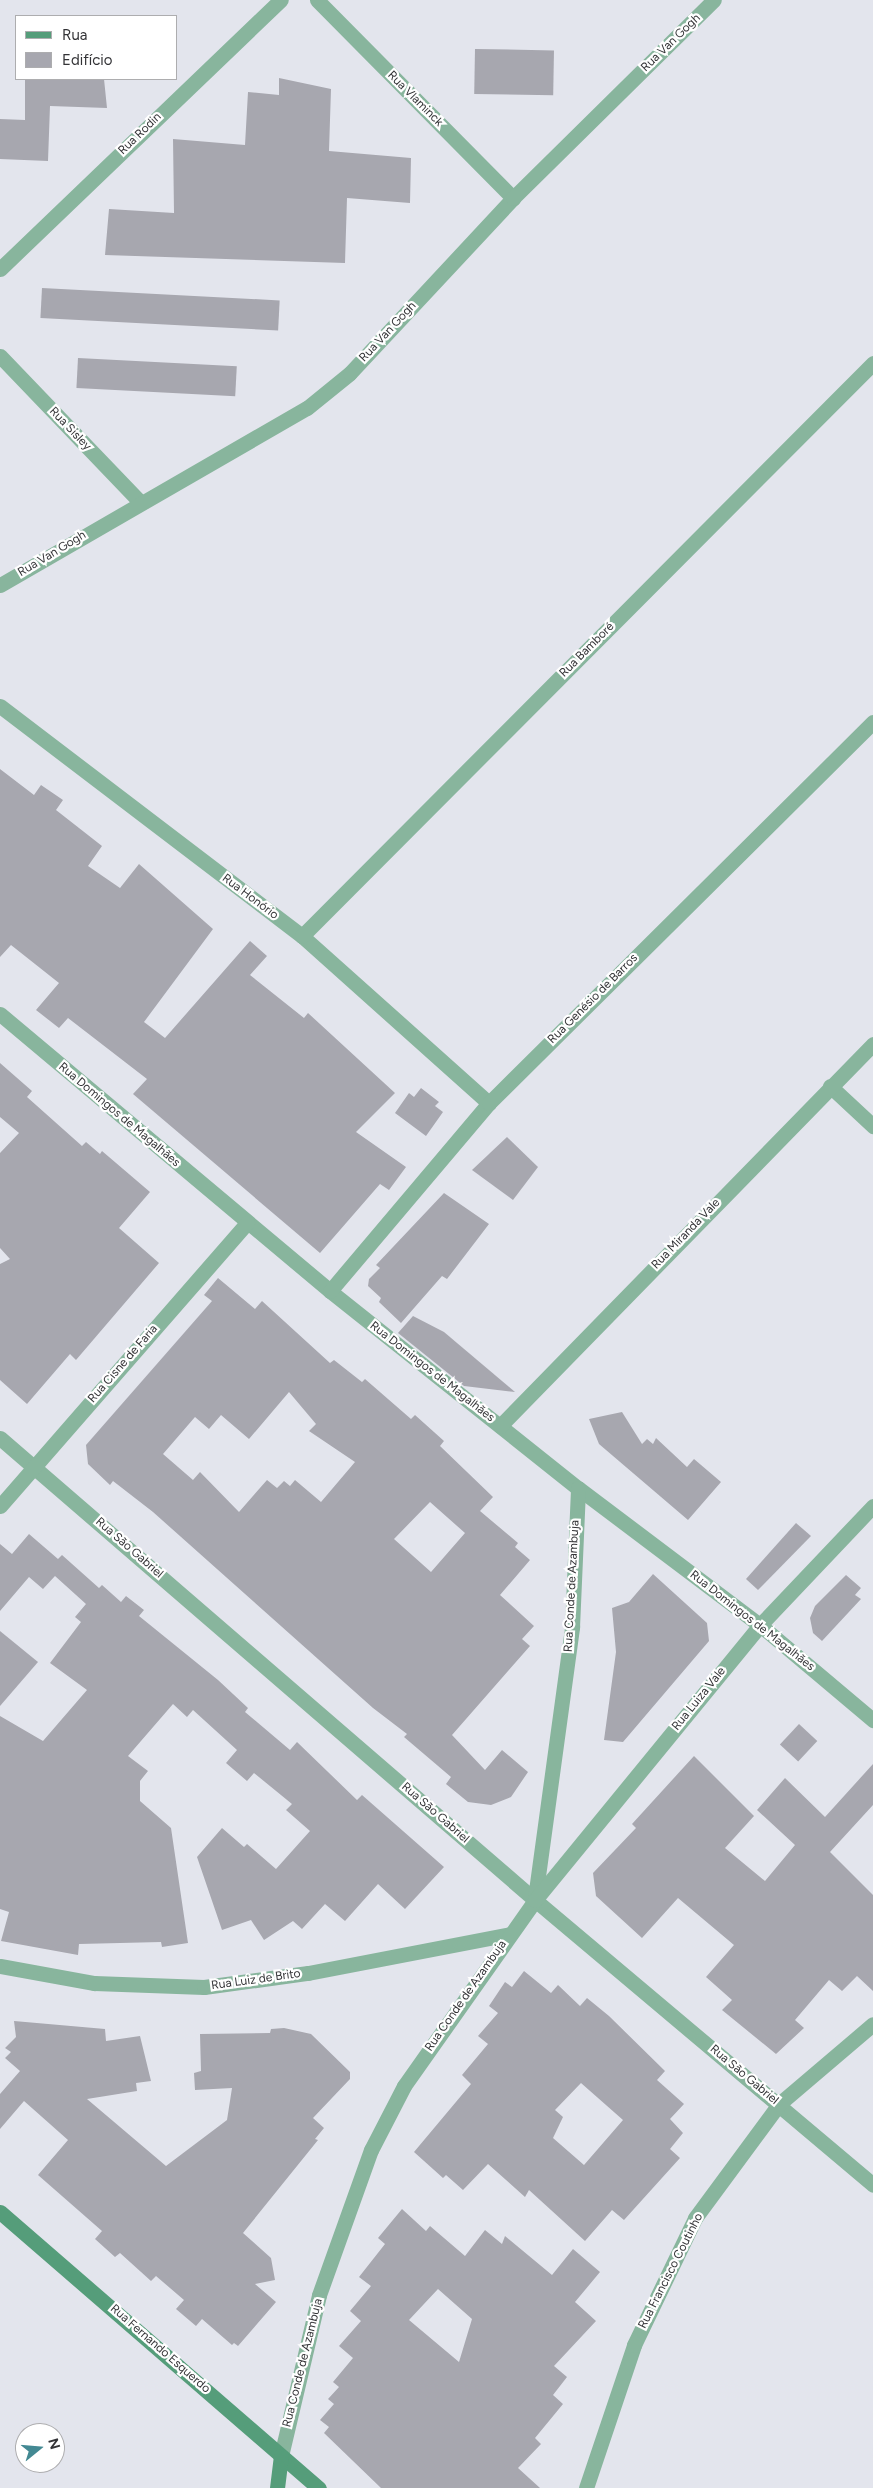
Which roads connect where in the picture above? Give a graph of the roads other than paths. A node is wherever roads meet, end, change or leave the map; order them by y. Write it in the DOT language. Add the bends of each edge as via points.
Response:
graph roads {
  1 [pos="281,0"];
  2 [pos="317,0"];
  3 [pos="714,0"];
  4 [pos="512,198"];
  5 [pos="0,268"];
  6 [pos="0,356"];
  7 [pos="873,363"];
  8 [pos="140,502"];
  9 [pos="0,585"];
  10 [pos="0,706"];
  11 [pos="873,722"];
  12 [pos="302,936"];
  13 [pos="0,1014"];
  14 [pos="873,1044"];
  15 [pos="830,1086"];
  16 [pos="489,1103"];
  17 [pos="873,1126"];
  18 [pos="247,1223"];
  19 [pos="330,1291"];
  20 [pos="500,1426"];
  21 [pos="0,1438"];
  22 [pos="34,1466"];
  23 [pos="578,1488"];
  24 [pos="0,1506"];
  25 [pos="873,1506"];
  26 [pos="760,1625"];
  27 [pos="873,1720"];
  28 [pos="535,1900"];
  29 [pos="510,1934"];
  30 [pos="0,1966"];
  31 [pos="873,2024"];
  32 [pos="779,2104"];
  33 [pos="873,2185"];
  34 [pos="0,2212"];
  35 [pos="281,2456"];
  36 [pos="277,2488"];
  37 [pos="319,2488"];
  38 [pos="586,2488"];
  1 -- 5 [label="street, Rua Rodin"];
  2 -- 4 [label="street, Rua Vlaminck"];
  3 -- 4 [label="street, Rua Van Gogh"];
  4 -- 8 [label="street, Rua Van Gogh" via="350,373 307,408"];
  6 -- 8 [label="street, Rua Sisley"];
  7 -- 12 [label="street, Rua Bamboré"];
  8 -- 9 [label="street, Rua Van Gogh"];
  10 -- 12 [label="street, Rua Honório"];
  11 -- 16 [label="street, Rua Genésio de Barros"];
  12 -- 16 [label="street, Rua Honório"];
  13 -- 18 [label="street, Rua Domingos de Magalhães"];
  14 -- 15 [label="street, Rua Miranda Vale"];
  15 -- 17 [label="street"];
  15 -- 20 [label="street, Rua Miranda Vale"];
  16 -- 19 [label="street, Rua Genésio de Barros"];
  18 -- 19 [label="street, Rua Domingos de Magalhães"];
  18 -- 22 [label="street, Rua Cisne de Faria"];
  19 -- 20 [label="street, Rua Domingos de Magalhães"];
  20 -- 23 [label="street, Rua Domingos de Magalhães"];
  21 -- 22 [label="street, Rua São Gabriel"];
  22 -- 24 [label="street, Rua Cisne de Faria"];
  22 -- 28 [label="street, Rua São Gabriel"];
  23 -- 26 [label="street, Rua Domingos de Magalhães"];
  23 -- 28 [label="street, Rua Conde de Azambuja" via="572,1627"];
  25 -- 26 [label="street, Rua Luiza Vale"];
  26 -- 27 [label="street, Rua Domingos de Magalhães"];
  26 -- 28 [label="street, Rua Luiza Vale"];
  28 -- 29 [label="street, Rua Conde de Azambuja"];
  28 -- 32 [label="street, Rua São Gabriel"];
  29 -- 30 [label="street, Rua Luiz de Brito" via="308,1973 204,1988 94,1983"];
  29 -- 35 [label="street, Rua Conde de Azambuja" via="404,2086 371,2150 318,2295"];
  31 -- 32 [label="street, Rua Francisco Coutinho"];
  32 -- 33 [label="street, Rua São Gabriel"];
  32 -- 38 [label="street, Rua Francisco Coutinho" via="695,2218 634,2345"];
  34 -- 35 [label="street, Rua Fernando Esquerdo"];
  35 -- 36 [label="street, Rua Conde de Azambuja"];
  35 -- 37 [label="street, Rua Fernando Esquerdo"];
}
